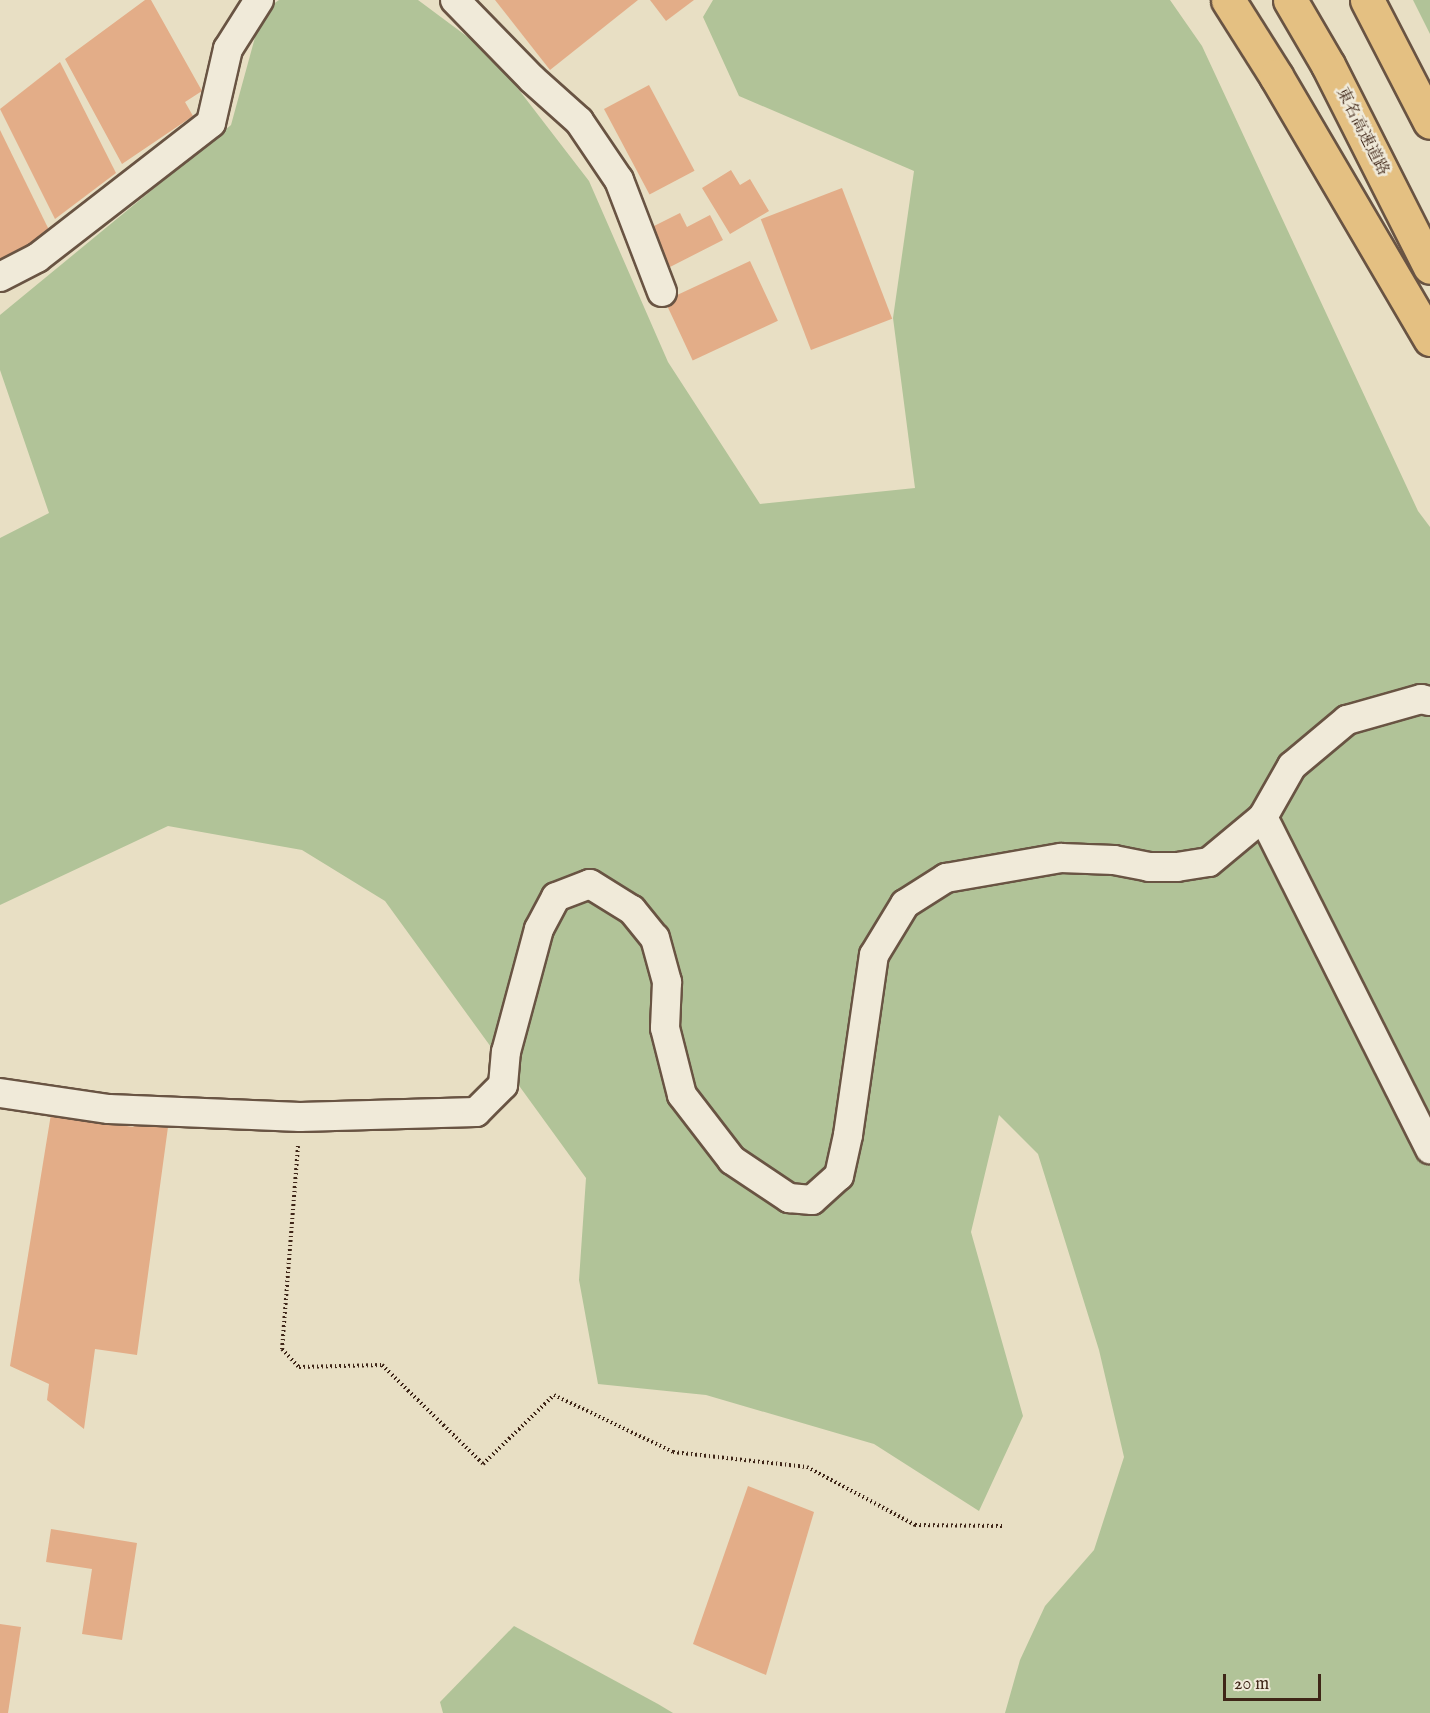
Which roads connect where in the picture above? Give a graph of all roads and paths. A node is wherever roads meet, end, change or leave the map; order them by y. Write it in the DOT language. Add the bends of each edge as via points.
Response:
graph roads {
  1 [pos="259,0"];
  2 [pos="455,0"];
  3 [pos="1228,0"];
  4 [pos="1290,0"];
  5 [pos="1367,0"];
  6 [pos="1430,122"];
  7 [pos="1430,267"];
  8 [pos="0,277"];
  9 [pos="662,292"];
  10 [pos="1430,339"];
  11 [pos="1430,701"];
  12 [pos="1263,817"];
  13 [pos="0,1093"];
  14 [pos="300,1117"];
  15 [pos="1430,1149"];
  16 [pos="1002,1526"];
  1 -- 8 [label="street" via="228,49 212,123 54,245"];
  2 -- 9 [label="street" via="579,121 620,180"];
  3 -- 10 [label="highway"];
  4 -- 7 [label="highway, 東名高速道路" via="1328,65"];
  5 -- 6 [label="highway"];
  11 -- 12 [label="street" via="1421,699 1347,720 1292,766"];
  12 -- 14 [label="street" via="1209,862 1149,867 1113,860 1061,858 946,878 905,904 874,955 839,1176 812,1200 789,1198 732,1160 682,1095 665,1028 668,982 655,938 632,910 590,884 556,897 539,929 506,1052 503,1085 476,1112"];
  12 -- 15 [label="street"];
  13 -- 14 [label="street" via="109,1109"];
  14 -- 16 [label="path" via="282,1349 299,1366 382,1365 483,1464 554,1395 673,1452 807,1467 915,1525"];
}
